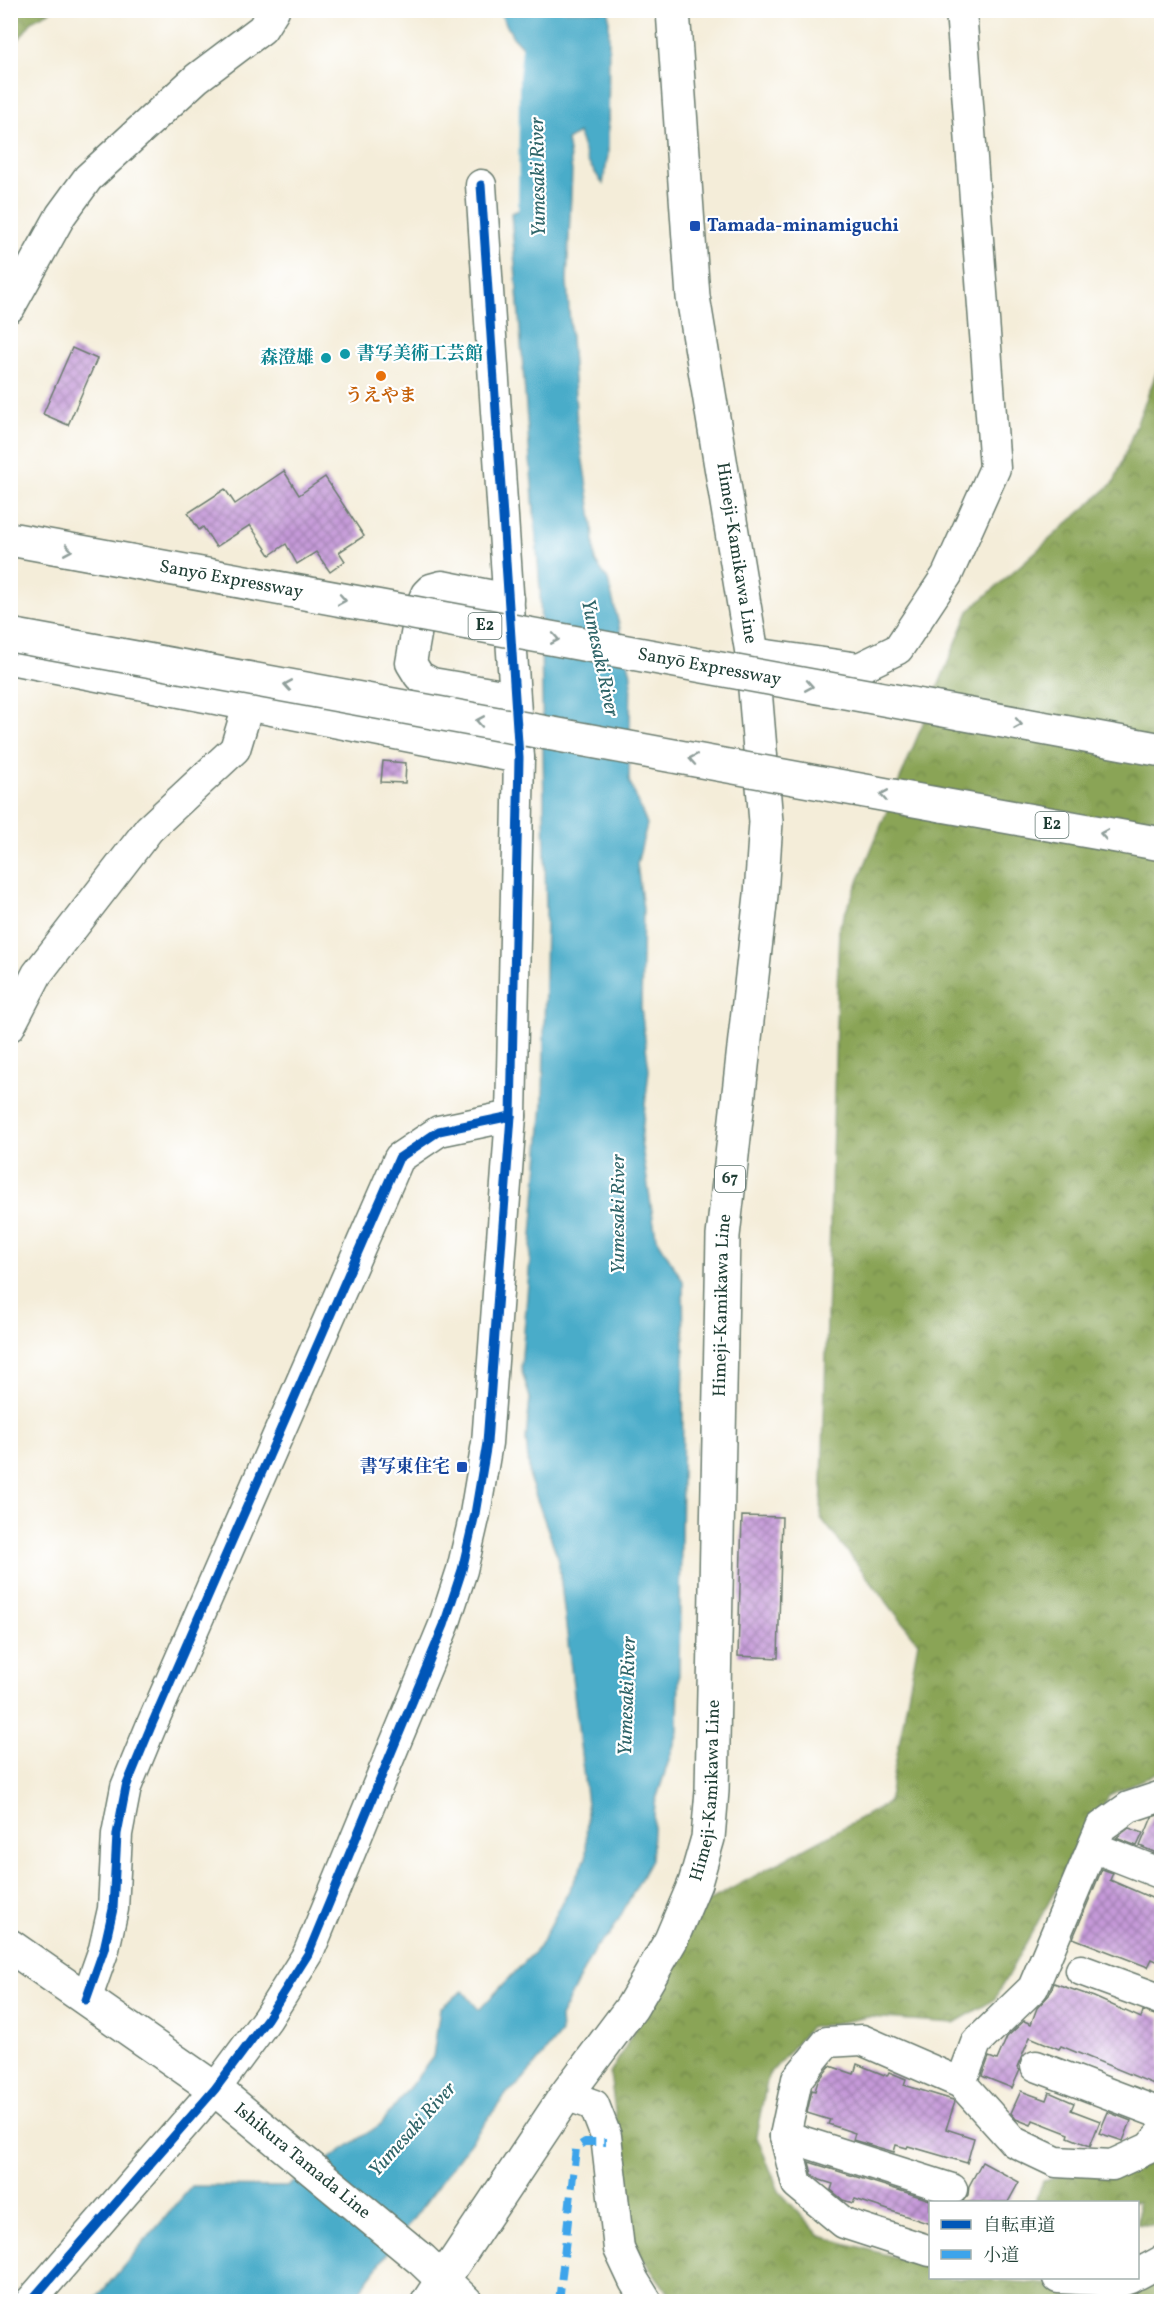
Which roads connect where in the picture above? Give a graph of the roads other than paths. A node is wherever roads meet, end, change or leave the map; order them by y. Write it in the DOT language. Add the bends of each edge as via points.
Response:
graph roads {
  1 [pos="274,10"];
  2 [pos="673,10"];
  3 [pos="961,10"];
  4 [pos="481,185"];
  5 [pos="10,308"];
  6 [pos="10,540"];
  7 [pos="508,599"];
  8 [pos="10,634"];
  9 [pos="752,653"];
  10 [pos="10,659"];
  11 [pos="514,697"];
  12 [pos="248,706"];
  13 [pos="1161,750"];
  14 [pos="519,758"];
  15 [pos="1161,844"];
  16 [pos="10,1026"];
  17 [pos="511,1116"];
  18 [pos="1161,1796"];
  19 [pos="1093,1847"];
  20 [pos="1161,1874"];
  21 [pos="10,1946"];
  22 [pos="1081,1970"];
  23 [pos="86,2000"];
  24 [pos="1161,2000"];
  25 [pos="1036,2066"];
  26 [pos="962,2083"];
  27 [pos="566,2095"];
  28 [pos="224,2096"];
  29 [pos="1161,2114"];
  30 [pos="1161,2133"];
  31 [pos="785,2136"];
  32 [pos="952,2189"];
  33 [pos="929,2251"];
  34 [pos="1161,2261"];
  35 [pos="1139,2273"];
  36 [pos="1090,2279"];
  37 [pos="1126,2279"];
  38 [pos="431,2280"];
  39 [pos="30,2301"];
  40 [pos="466,2301"];
  41 [pos="647,2301"];
  1 -- 5 [label="street" via="262,29 197,78 88,178 61,214"];
  2 -- 9 [label="main road, Himeji-Kamikawa Line / 67" via="693,297"];
  3 -- 9 [label="street" via="995,468 947,575 898,649 859,668"];
  4 -- 7 [label="street"];
  6 -- 13 [label="main road, Sanyō Expressway / E2, one-way, bridge"];
  7 -- 11 [label="street"];
  7 -- 11 [label="street" via="442,586 431,589 422,606 411,663 419,676 432,683"];
  15 -- 8 [label="main road, E2, one-way, bridge"];
  9 -- 27 [label="main road, Himeji-Kamikawa Line / 67" via="766,822 723,1236 708,1838 671,1940 632,2007"];
  10 -- 12 [label="street"];
  11 -- 14 [label="street"];
  12 -- 14 [label="street"];
  12 -- 16 [label="street" via="235,749 149,829 37,974"];
  14 -- 17 [label="street"];
  17 -- 23 [label="street" via="440,1131 399,1158 126,1787 117,1834 113,1909"];
  17 -- 28 [label="street" via="487,1443 462,1570 444,1625 309,1954"];
  18 -- 19 [label="street" via="1129,1806 1101,1827"];
  19 -- 20 [label="street"];
  19 -- 26 [label="street" via="1033,1988 976,2043"];
  21 -- 23 [label="main road, Ishikura Tamada Line"];
  22 -- 24 [label="street"];
  23 -- 28 [label="main road, Ishikura Tamada Line"];
  25 -- 29 [label="street"];
  26 -- 30 [label="street" via="1014,2142 1056,2162 1112,2165 1149,2148"];
  26 -- 31 [label="street" via="862,2040 827,2042 797,2079"];
  27 -- 38 [label="main road, Himeji-Kamikawa Line / 67"];
  27 -- 41 [label="street" via="594,2105 606,2136 620,2249"];
  28 -- 38 [label="main road, Ishikura Tamada Line"];
  28 -- 39 [label="street"];
  31 -- 32 [label="street"];
  31 -- 33 [label="street" via="796,2184 844,2223"];
  34 -- 35 [label="street"];
  36 -- 37 [label="street"];
  38 -- 40 [label="main road, Ishikura Tamada Line"];
}
